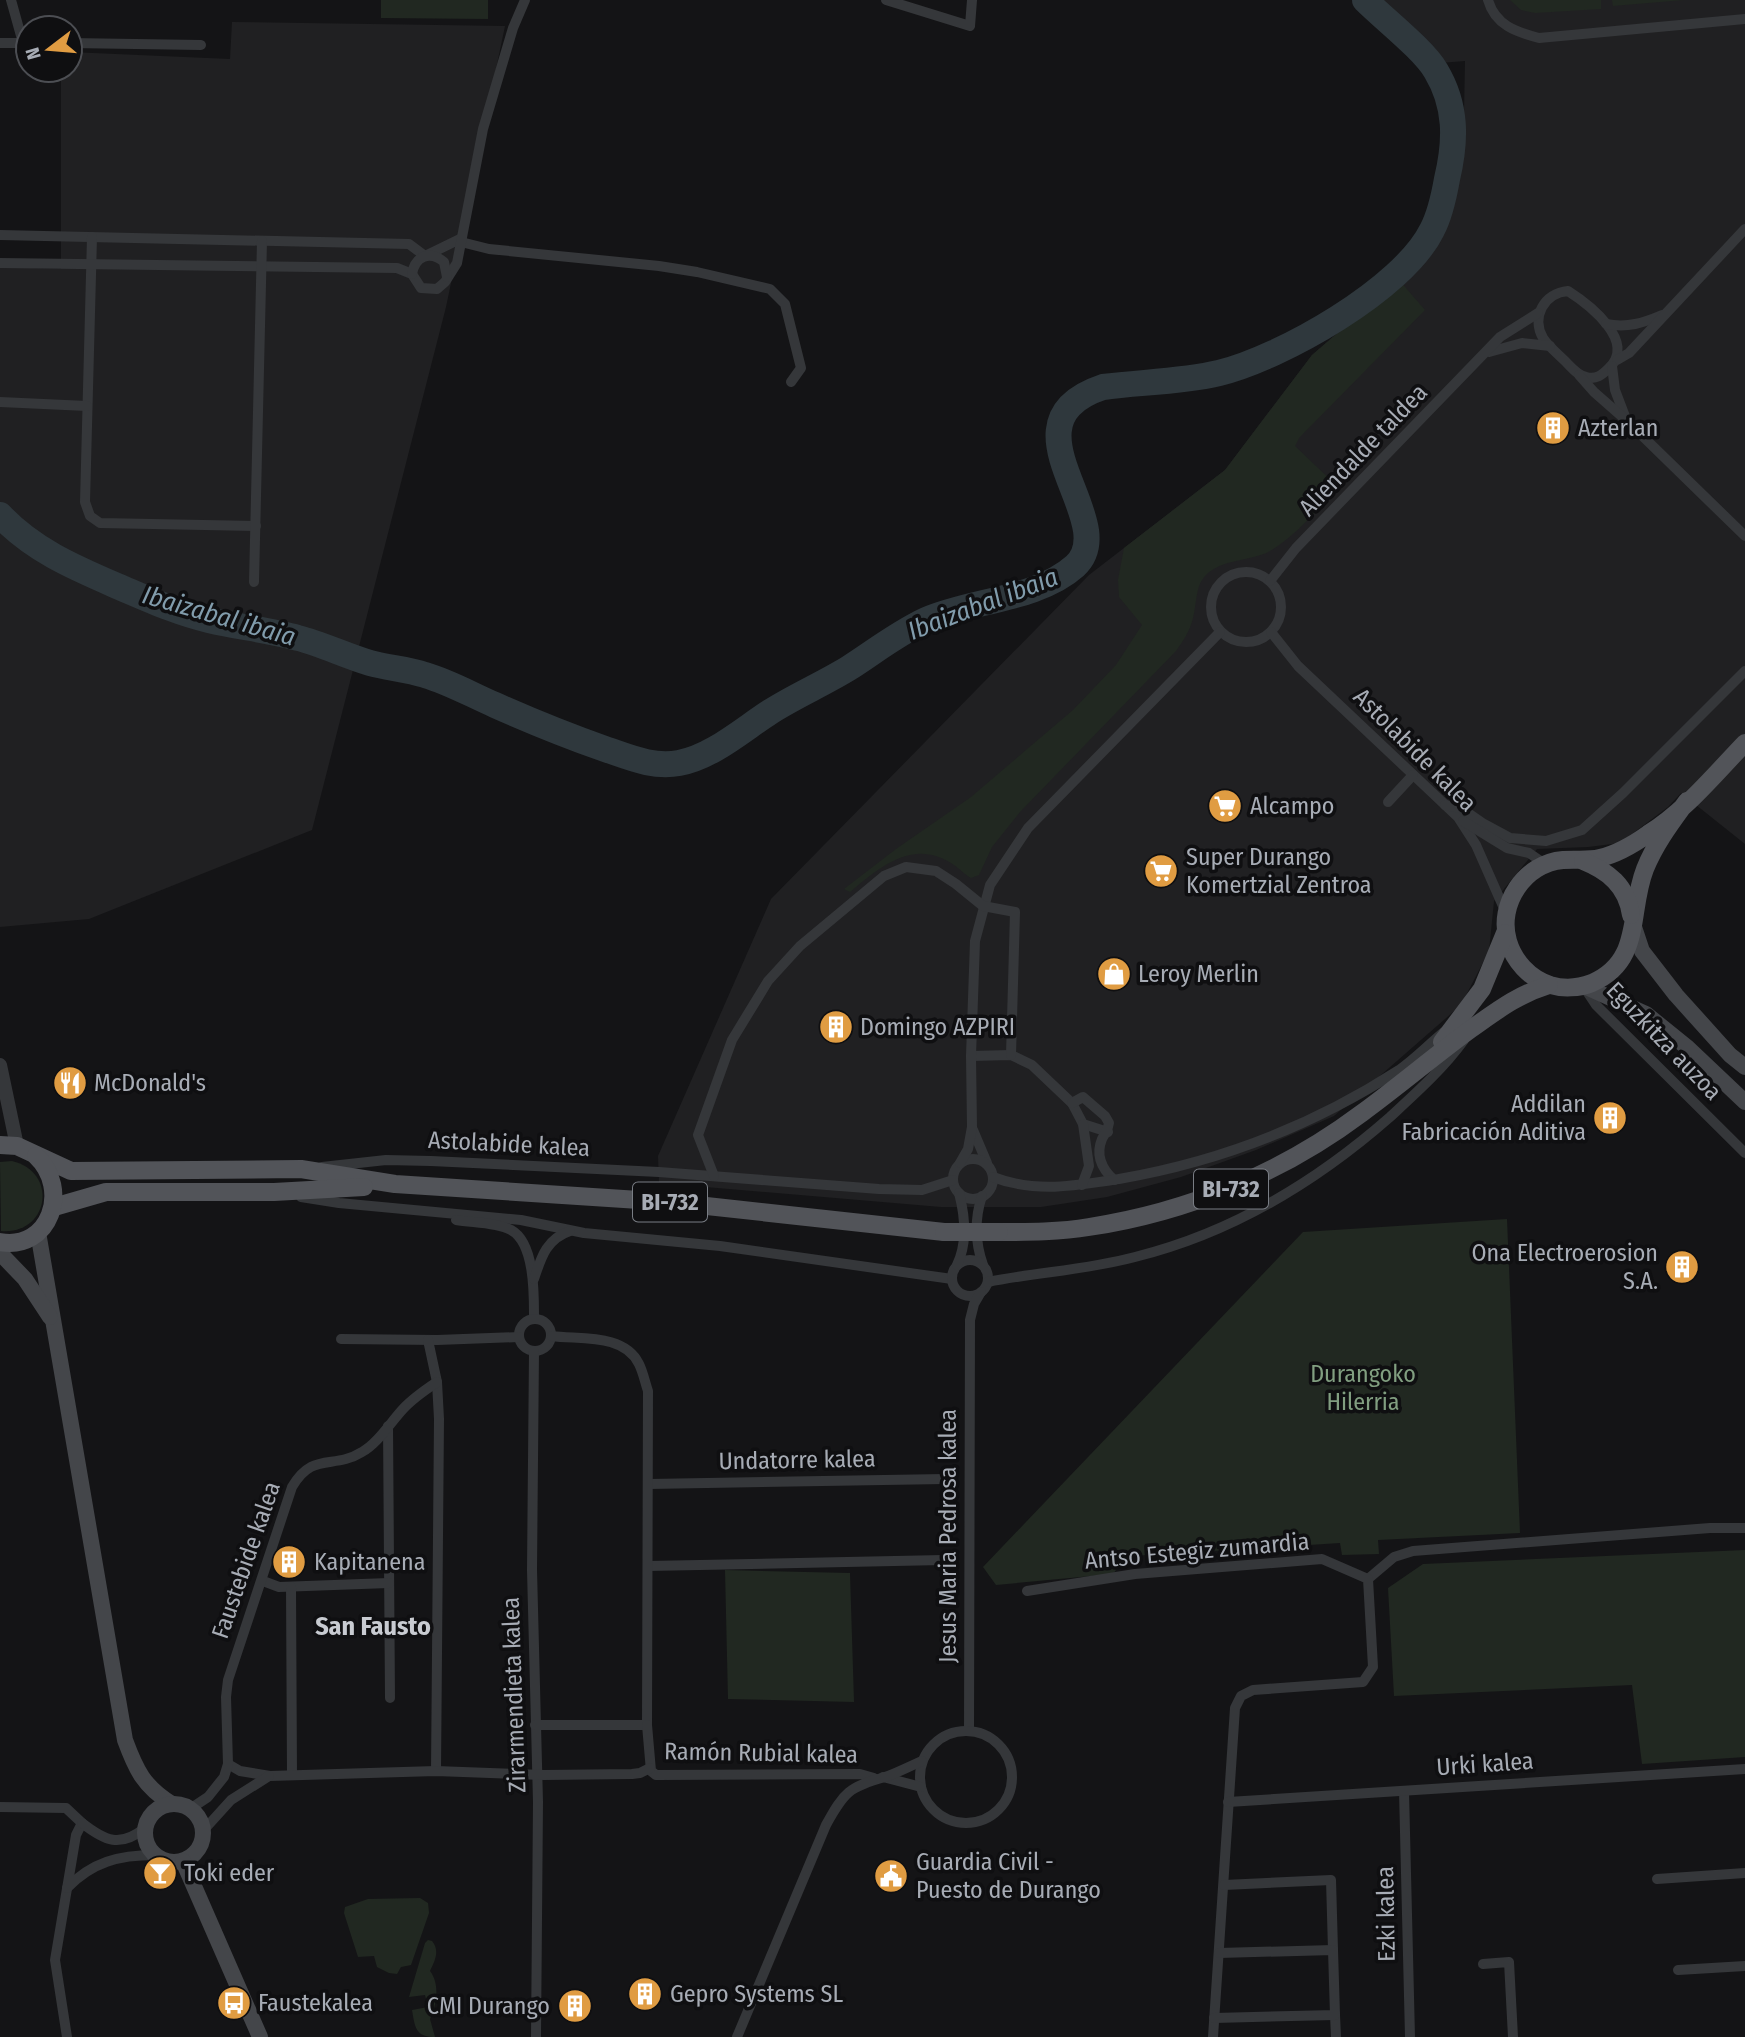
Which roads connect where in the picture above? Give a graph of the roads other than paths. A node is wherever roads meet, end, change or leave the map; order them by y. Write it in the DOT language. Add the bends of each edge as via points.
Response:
graph roads {
  1 [pos="525,0"];
  2 [pos="886,0"];
  3 [pos="972,0"];
  4 [pos="1488,0"];
  5 [pos="1745,19"];
  6 [pos="84,43"];
  7 [pos="201,45"];
  8 [pos="1745,229"];
  9 [pos="0,235"];
  10 [pos="92,237"];
  11 [pos="461,240"];
  12 [pos="262,241"];
  13 [pos="425,256"];
  14 [pos="0,263"];
  15 [pos="91,264"];
  16 [pos="262,266"];
  17 [pos="412,274"];
  18 [pos="447,277"];
  19 [pos="1538,313"];
  20 [pos="1665,314"];
  21 [pos="1606,324"];
  22 [pos="1550,346"];
  23 [pos="1489,352"];
  24 [pos="1614,363"];
  25 [pos="1579,375"];
  26 [pos="791,382"];
  27 [pos="0,402"];
  28 [pos="87,406"];
  29 [pos="1628,421"];
  30 [pos="256,526"];
  31 [pos="1745,536"];
  32 [pos="1269,581"];
  33 [pos="254,582"];
  34 [pos="1220,632"];
  35 [pos="1271,632"];
  36 [pos="1745,671"];
  37 [pos="1745,743"];
  38 [pos="1413,775"];
  39 [pos="1687,801"];
  40 [pos="1388,802"];
  41 [pos="1445,805"];
  42 [pos="1458,817"];
  43 [pos="1583,861"];
  44 [pos="1545,864"];
  45 [pos="983,906"];
  46 [pos="1506,913"];
  47 [pos="1633,924"];
  48 [pos="1506,933"];
  49 [pos="1549,985"];
  50 [pos="1584,986"];
  51 [pos="1469,1021"];
  52 [pos="1011,1055"];
  53 [pos="971,1056"];
  54 [pos="1745,1067"];
  55 [pos="0,1070"];
  56 [pos="1745,1102"];
  57 [pos="1072,1103"];
  58 [pos="1083,1124"];
  59 [pos="972,1127"];
  60 [pos="1108,1132"];
  61 [pos="16,1147"];
  62 [pos="1745,1153"];
  63 [pos="961,1163"];
  64 [pos="301,1169"];
  65 [pos="991,1171"];
  66 [pos="714,1176"];
  67 [pos="953,1180"];
  68 [pos="1114,1180"];
  69 [pos="395,1184"];
  70 [pos="1082,1185"];
  71 [pos="274,1192"];
  72 [pos="959,1193"];
  73 [pos="982,1196"];
  74 [pos="54,1207"];
  75 [pos="431,1211"];
  76 [pos="571,1231"];
  77 [pos="38,1232"];
  78 [pos="0,1242"];
  79 [pos="0,1253"];
  80 [pos="984,1265"];
  81 [pos="956,1267"];
  82 [pos="534,1279"];
  83 [pos="952,1279"];
  84 [pos="988,1282"];
  85 [pos="958,1291"];
  86 [pos="981,1292"];
  87 [pos="534,1318"];
  88 [pos="51,1319"];
  89 [pos="552,1336"];
  90 [pos="519,1337"];
  91 [pos="341,1339"];
  92 [pos="428,1340"];
  93 [pos="970,1341"];
  94 [pos="534,1351"];
  95 [pos="437,1382"];
  96 [pos="388,1426"];
  97 [pos="946,1479"];
  98 [pos="649,1484"];
  99 [pos="1745,1528"];
  100 [pos="943,1560"];
  101 [pos="649,1566"];
  102 [pos="1368,1579"];
  103 [pos="263,1581"];
  104 [pos="389,1583"];
  105 [pos="291,1587"];
  106 [pos="1027,1591"];
  107 [pos="390,1698"];
  108 [pos="535,1725"];
  109 [pos="648,1725"];
  110 [pos="968,1730"];
  111 [pos="922,1761"];
  112 [pos="228,1764"];
  113 [pos="649,1765"];
  114 [pos="1745,1769"];
  115 [pos="436,1771"];
  116 [pos="536,1774"];
  117 [pos="292,1775"];
  118 [pos="270,1776"];
  119 [pos="879,1778"];
  120 [pos="145,1783"];
  121 [pos="921,1787"];
  122 [pos="1404,1791"];
  123 [pos="1228,1802"];
  124 [pos="172,1804"];
  125 [pos="0,1807"];
  126 [pos="190,1809"];
  127 [pos="82,1823"];
  128 [pos="147,1823"];
  129 [pos="202,1832"];
  130 [pos="155,1855"];
  131 [pos="183,1861"];
  132 [pos="1745,1873"];
  133 [pos="1657,1880"];
  134 [pos="1224,1885"];
  135 [pos="67,1888"];
  136 [pos="1333,1950"];
  137 [pos="1219,1953"];
  138 [pos="1483,1964"];
  139 [pos="1745,1965"];
  140 [pos="1678,1970"];
  141 [pos="1335,2015"];
  142 [pos="1214,2018"];
  143 [pos="67,2037"];
  144 [pos="260,2037"];
  145 [pos="536,2037"];
  146 [pos="737,2037"];
  147 [pos="1213,2037"];
  148 [pos="1336,2037"];
  149 [pos="1410,2037"];
  150 [pos="1513,2037"];
  1 -- 11 [label="street" via="483,129"];
  2 -- 3 [label="street" via="970,26"];
  4 -- 5 [label="street" via="1492,13 1514,32 1539,38"];
  6 -- 7 [label="street"];
  8 -- 20 [label="street"];
  9 -- 10 [label="street"];
  10 -- 12 [label="street"];
  10 -- 15 [label="street"];
  11 -- 13 [label="street"];
  11 -- 18 [label="street" via="457,263"];
  11 -- 26 [label="street" via="489,248 697,272 770,289 785,304 790,320 800,368"];
  12 -- 13 [label="street" via="409,244"];
  12 -- 16 [label="street"];
  13 -- 17 [label="street" via="415,263"];
  13 -- 18 [label="street" via="444,262"];
  14 -- 15 [label="street"];
  15 -- 16 [label="street"];
  15 -- 28 [label="street"];
  16 -- 17 [label="street" via="397,268"];
  16 -- 30 [label="street"];
  17 -- 18 [label="street" via="421,288 431,290 442,286"];
  19 -- 21 [label="street, Aliendalde taldea" via="1549,299 1568,291"];
  19 -- 22 [label="street, Aliendalde taldea" via="1539,329"];
  19 -- 23 [label="street, Aliendalde taldea" via="1500,337"];
  20 -- 21 [label="street" via="1622,327"];
  20 -- 24 [label="street" via="1629,354"];
  21 -- 24 [label="street, Aliendalde taldea" via="1619,349"];
  22 -- 23 [label="street" via="1522,343"];
  22 -- 25 [label="street, Aliendalde taldea"];
  23 -- 32 [label="street, Aliendalde taldea"];
  24 -- 25 [label="street" via="1601,376"];
  24 -- 29 [label="street, Aliendalde taldea" via="1619,406"];
  25 -- 29 [label="street, Aliendalde taldea"];
  27 -- 28 [label="street"];
  28 -- 30 [label="street" via="85,502 90,516 100,523"];
  29 -- 31 [label="street, Aliendalde taldea"];
  30 -- 33 [label="street"];
  32 -- 34 [label="street" via="1248,572 1236,573 1216,587 1210,610"];
  32 -- 35 [label="street" via="1281,612"];
  34 -- 35 [label="street" via="1240,643 1251,643"];
  34 -- 45 [label="street" via="1028,828 990,885"];
  35 -- 38 [label="street, Astolabide kalea" via="1298,666"];
  36 -- 41 [label="street" via="1581,830 1546,841 1510,838 1461,808"];
  37 -- 39 [label="main road"];
  38 -- 40 [label="street"];
  38 -- 41 [label="street, Astolabide kalea"];
  39 -- 43 [label="main road" via="1670,819 1629,846"];
  39 -- 47 [label="main road" via="1644,871"];
  41 -- 42 [label="street, Astolabide kalea"];
  42 -- 44 [label="street" via="1507,848 1529,853"];
  42 -- 46 [label="street, Astolabide kalea" via="1476,845"];
  43 -- 44 [label="main road"];
  43 -- 47 [label="main road" via="1603,869 1619,884"];
  44 -- 46 [label="main road, BI-732" via="1513,892"];
  45 -- 52 [label="street" via="1015,912"];
  45 -- 53 [label="street" via="975,941"];
  45 -- 66 [label="street" via="936,872 906,867 884,876 800,946 768,981 732,1040 698,1135"];
  46 -- 48 [label="main road, BI-732"];
  47 -- 50 [label="main road" via="1619,964 1604,978"];
  47 -- 54 [label="main road" via="1642,951 1676,995"];
  48 -- 49 [label="main road, BI-732" via="1520,965"];
  48 -- 51 [label="main road, BI-732"];
  49 -- 50 [label="main road, BI-732"];
  49 -- 51 [label="main road, BI-732"];
  50 -- 56 [label="main road" via="1646,1014"];
  50 -- 62 [label="street, Eguzkitza auzoa" via="1596,1005"];
  51 -- 68 [label="street" via="1342,1103 1273,1136 1213,1158"];
  51 -- 69 [label="main road, BI-732, bridge" via="1362,1113 1305,1152 1231,1189 1152,1214 1088,1227 944,1232 670,1202"];
  51 -- 84 [label="street" via="1449,1060 1359,1143 1317,1176 1250,1215 1137,1257"];
  52 -- 53 [label="street"];
  52 -- 57 [label="street" via="1032,1065"];
  53 -- 59 [label="street"];
  55 -- 61 [label="street"];
  57 -- 58 [label="street"];
  57 -- 60 [label="street" via="1083,1097 1105,1116"];
  58 -- 60 [label="street"];
  58 -- 70 [label="street" via="1089,1166"];
  59 -- 63 [label="street"];
  59 -- 65 [label="street"];
  60 -- 68 [label="street" via="1099,1152 1100,1163"];
  61 -- 64 [label="main road, BI-732" via="71,1171"];
  61 -- 74 [label="main road" via="46,1166 54,1185"];
  63 -- 65 [label="street" via="972,1158"];
  63 -- 67 [label="street"];
  64 -- 66 [label="street, Astolabide kalea" via="386,1160"];
  64 -- 69 [label="main road, BI-732"];
  65 -- 70 [label="street" via="1008,1182 1036,1188"];
  65 -- 73 [label="street" via="991,1188"];
  66 -- 67 [label="street, Astolabide kalea" via="922,1190"];
  67 -- 72 [label="street"];
  68 -- 70 [label="street"];
  69 -- 71 [label="main road, BI-732"];
  71 -- 74 [label="main road, BI-732" via="106,1192"];
  71 -- 75 [label="street"];
  72 -- 73 [label="street" via="971,1199"];
  72 -- 81 [label="street" via="964,1212 963,1251"];
  73 -- 80 [label="street" via="976,1220 977,1248"];
  74 -- 77 [label="main road"];
  75 -- 76 [label="street" via="521,1220"];
  75 -- 82 [label="street" via="512,1231 523,1242"];
  76 -- 82 [label="street" via="543,1251"];
  76 -- 83 [label="street" via="720,1245"];
  77 -- 78 [label="main road" via="23,1241"];
  77 -- 88 [label="main road"];
  79 -- 88 [label="main road" via="25,1279"];
  80 -- 81 [label="street" via="966,1260"];
  80 -- 84 [label="street"];
  81 -- 83 [label="street"];
  82 -- 87 [label="street"];
  83 -- 85 [label="street"];
  84 -- 86 [label="street"];
  85 -- 86 [label="street" via="970,1296"];
  85 -- 93 [label="street" via="967,1311"];
  86 -- 93 [label="street" via="971,1314"];
  87 -- 89 [label="street" via="547,1323"];
  87 -- 90 [label="street" via="522,1324"];
  88 -- 120 [label="main road" via="125,1740"];
  89 -- 94 [label="street" via="549,1344"];
  89 -- 98 [label="street" via="601,1339 625,1349 638,1362 648,1391"];
  90 -- 92 [label="street"];
  90 -- 94 [label="street" via="524,1347"];
  91 -- 92 [label="street"];
  92 -- 95 [label="street"];
  93 -- 110 [label="street, Jesus Maria Pedrosa kalea"];
  94 -- 108 [label="street, Zirarmendieta kalea"];
  95 -- 96 [label="street"];
  95 -- 115 [label="street"];
  96 -- 103 [label="street, Faustebide kalea" via="363,1452 311,1466 300,1474"];
  96 -- 104 [label="street"];
  97 -- 98 [label="street, Undatorre kalea"];
  98 -- 101 [label="street"];
  99 -- 102 [label="street" via="1413,1551 1394,1557"];
  100 -- 101 [label="street"];
  101 -- 109 [label="street"];
  102 -- 106 [label="street, Antso Estegiz zumardia" via="1322,1559 1135,1574"];
  102 -- 123 [label="street" via="1373,1667 1363,1682 1253,1690 1241,1696 1235,1708"];
  103 -- 105 [label="street"];
  103 -- 112 [label="street, Faustebide kalea" via="228,1680"];
  104 -- 105 [label="street"];
  104 -- 107 [label="street"];
  105 -- 117 [label="street"];
  108 -- 109 [label="street"];
  108 -- 116 [label="street, Zirarmendieta kalea"];
  109 -- 113 [label="street"];
  110 -- 111 [label="street" via="940,1738"];
  110 -- 121 [label="street" via="995,1741 1008,1758 1012,1780 1002,1807 977,1822 955,1822 936,1812"];
  111 -- 119 [label="street"];
  111 -- 121 [label="street"];
  112 -- 118 [label="street"];
  112 -- 126 [label="street" via="216,1788"];
  113 -- 116 [label="street, Ramón Rubial kalea" via="632,1774"];
  113 -- 119 [label="street, Ramón Rubial kalea" via="656,1775 671,1777 860,1774"];
  114 -- 122 [label="street, Urki kalea"];
  115 -- 116 [label="street, Ramón Rubial kalea"];
  115 -- 117 [label="street, Ramón Rubial kalea"];
  116 -- 145 [label="street, Zirarmendieta kalea"];
  117 -- 118 [label="street, Ramón Rubial kalea"];
  118 -- 129 [label="street" via="231,1800"];
  119 -- 121 [label="street, Ramón Rubial kalea"];
  119 -- 146 [label="street" via="855,1786 833,1812"];
  120 -- 124 [label="main road"];
  120 -- 128 [label="main road"];
  122 -- 123 [label="street, Urki kalea"];
  122 -- 149 [label="street, Ezki kalea"];
  123 -- 134 [label="street"];
  124 -- 126 [label="main road"];
  124 -- 128 [label="main road" via="155,1811"];
  125 -- 127 [label="street" via="66,1808"];
  126 -- 129 [label="main road"];
  127 -- 128 [label="street" via="100,1837 122,1841 135,1836"];
  127 -- 135 [label="street"];
  128 -- 130 [label="main road" via="145,1838"];
  129 -- 131 [label="main road" via="197,1850"];
  130 -- 131 [label="main road"];
  130 -- 135 [label="street" via="130,1855 101,1863"];
  131 -- 144 [label="main road"];
  132 -- 133 [label="street"];
  134 -- 136 [label="street" via="1331,1880"];
  134 -- 137 [label="street"];
  135 -- 143 [label="street" via="55,1960"];
  136 -- 137 [label="street"];
  136 -- 141 [label="street"];
  137 -- 142 [label="street"];
  138 -- 150 [label="street" via="1509,1962"];
  139 -- 140 [label="street"];
  141 -- 142 [label="street"];
  141 -- 148 [label="street"];
  142 -- 147 [label="street"];
}
